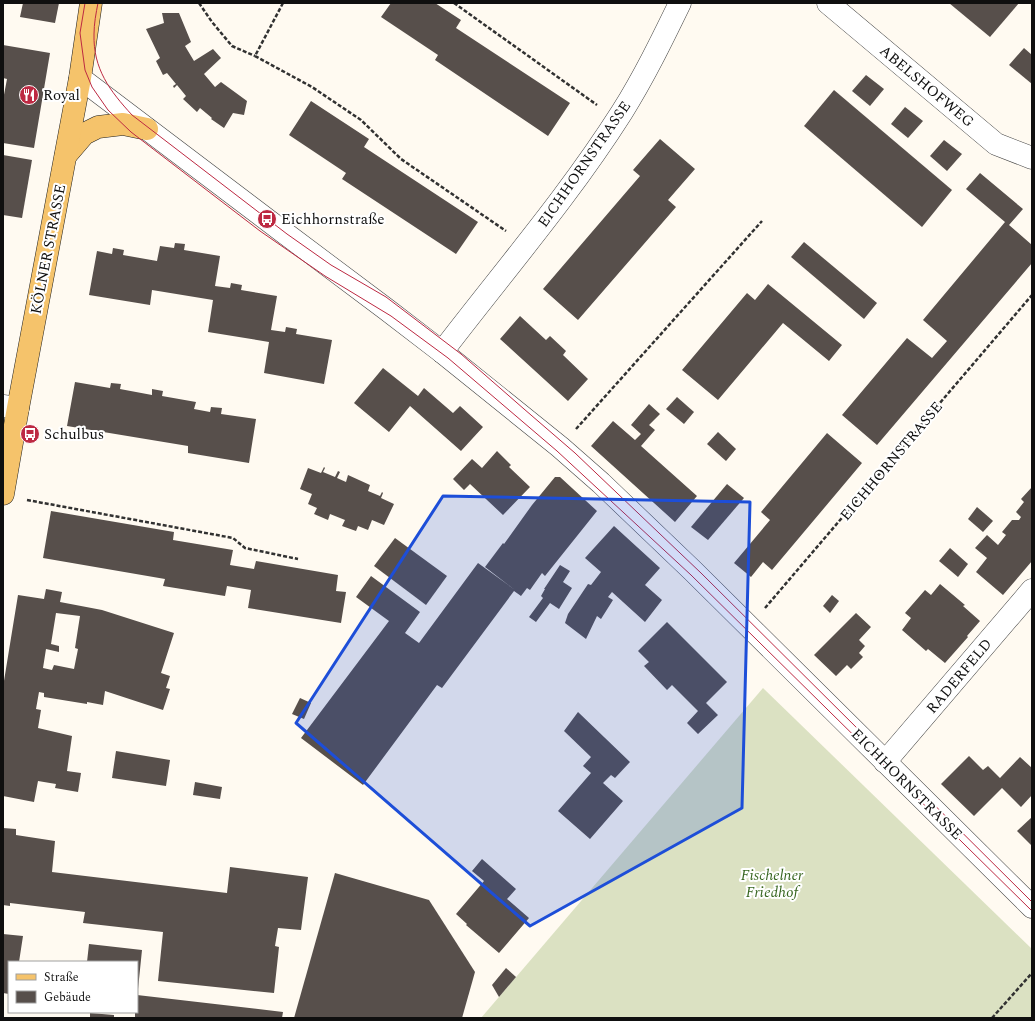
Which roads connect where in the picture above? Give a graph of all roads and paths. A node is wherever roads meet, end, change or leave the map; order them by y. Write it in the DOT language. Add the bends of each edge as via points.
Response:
graph roads {
  1 [pos="91,3"];
  2 [pos="199,3"];
  3 [pos="283,3"];
  4 [pos="454,3"];
  5 [pos="680,3"];
  6 [pos="828,3"];
  7 [pos="255,56"];
  8 [pos="80,78"];
  9 [pos="617,119"];
  10 [pos="147,129"];
  11 [pos="65,156"];
  12 [pos="1032,158"];
  13 [pos="762,221"];
  14 [pos="527,245"];
  15 [pos="1032,295"];
  16 [pos="442,352"];
  17 [pos="10,407"];
  18 [pos="560,447"];
  19 [pos="3,494"];
  20 [pos="26,500"];
  21 [pos="298,559"];
  22 [pos="1032,590"];
  23 [pos="749,626"];
  24 [pos="885,762"];
  25 [pos="1032,907"];
  26 [pos="1032,973"];
  27 [pos="992,1018"];
  1 -- 8 [label="main road, KÖLNER STRASSE"];
  2 -- 7 [label="path" via="232,46"];
  3 -- 7 [label="path"];
  4 -- 9 [label="path"];
  5 -- 9 [label="street, EICHHORNSTRASSE" via="653,58"];
  6 -- 12 [label="street, ABELSHOFWEG" via="996,144"];
  7 -- 14 [label="path" via="312,87 361,120 401,159"];
  8 -- 10 [label="street, EICHHORNSTRASSE"];
  8 -- 11 [label="main road, KÖLNER STRASSE"];
  9 -- 14 [label="street, EICHHORNSTRASSE"];
  10 -- 11 [label="main road" via="122,124 98,127 84,134"];
  10 -- 16 [label="street, EICHHORNSTRASSE"];
  11 -- 17 [label="main road, KÖLNER STRASSE"];
  13 -- 18 [label="path"];
  14 -- 16 [label="street, EICHHORNSTRASSE"];
  15 -- 23 [label="path, EICHHORNSTRASSE"];
  16 -- 18 [label="street, EICHHORNSTRASSE"];
  17 -- 19 [label="main road, KÖLNER STRASSE"];
  18 -- 23 [label="street, EICHHORNSTRASSE"];
  20 -- 21 [label="path" via="233,538 245,548"];
  22 -- 24 [label="street, RADERFELD"];
  23 -- 24 [label="street, EICHHORNSTRASSE"];
  24 -- 25 [label="street, EICHHORNSTRASSE"];
  26 -- 27 [label="path"];
}
